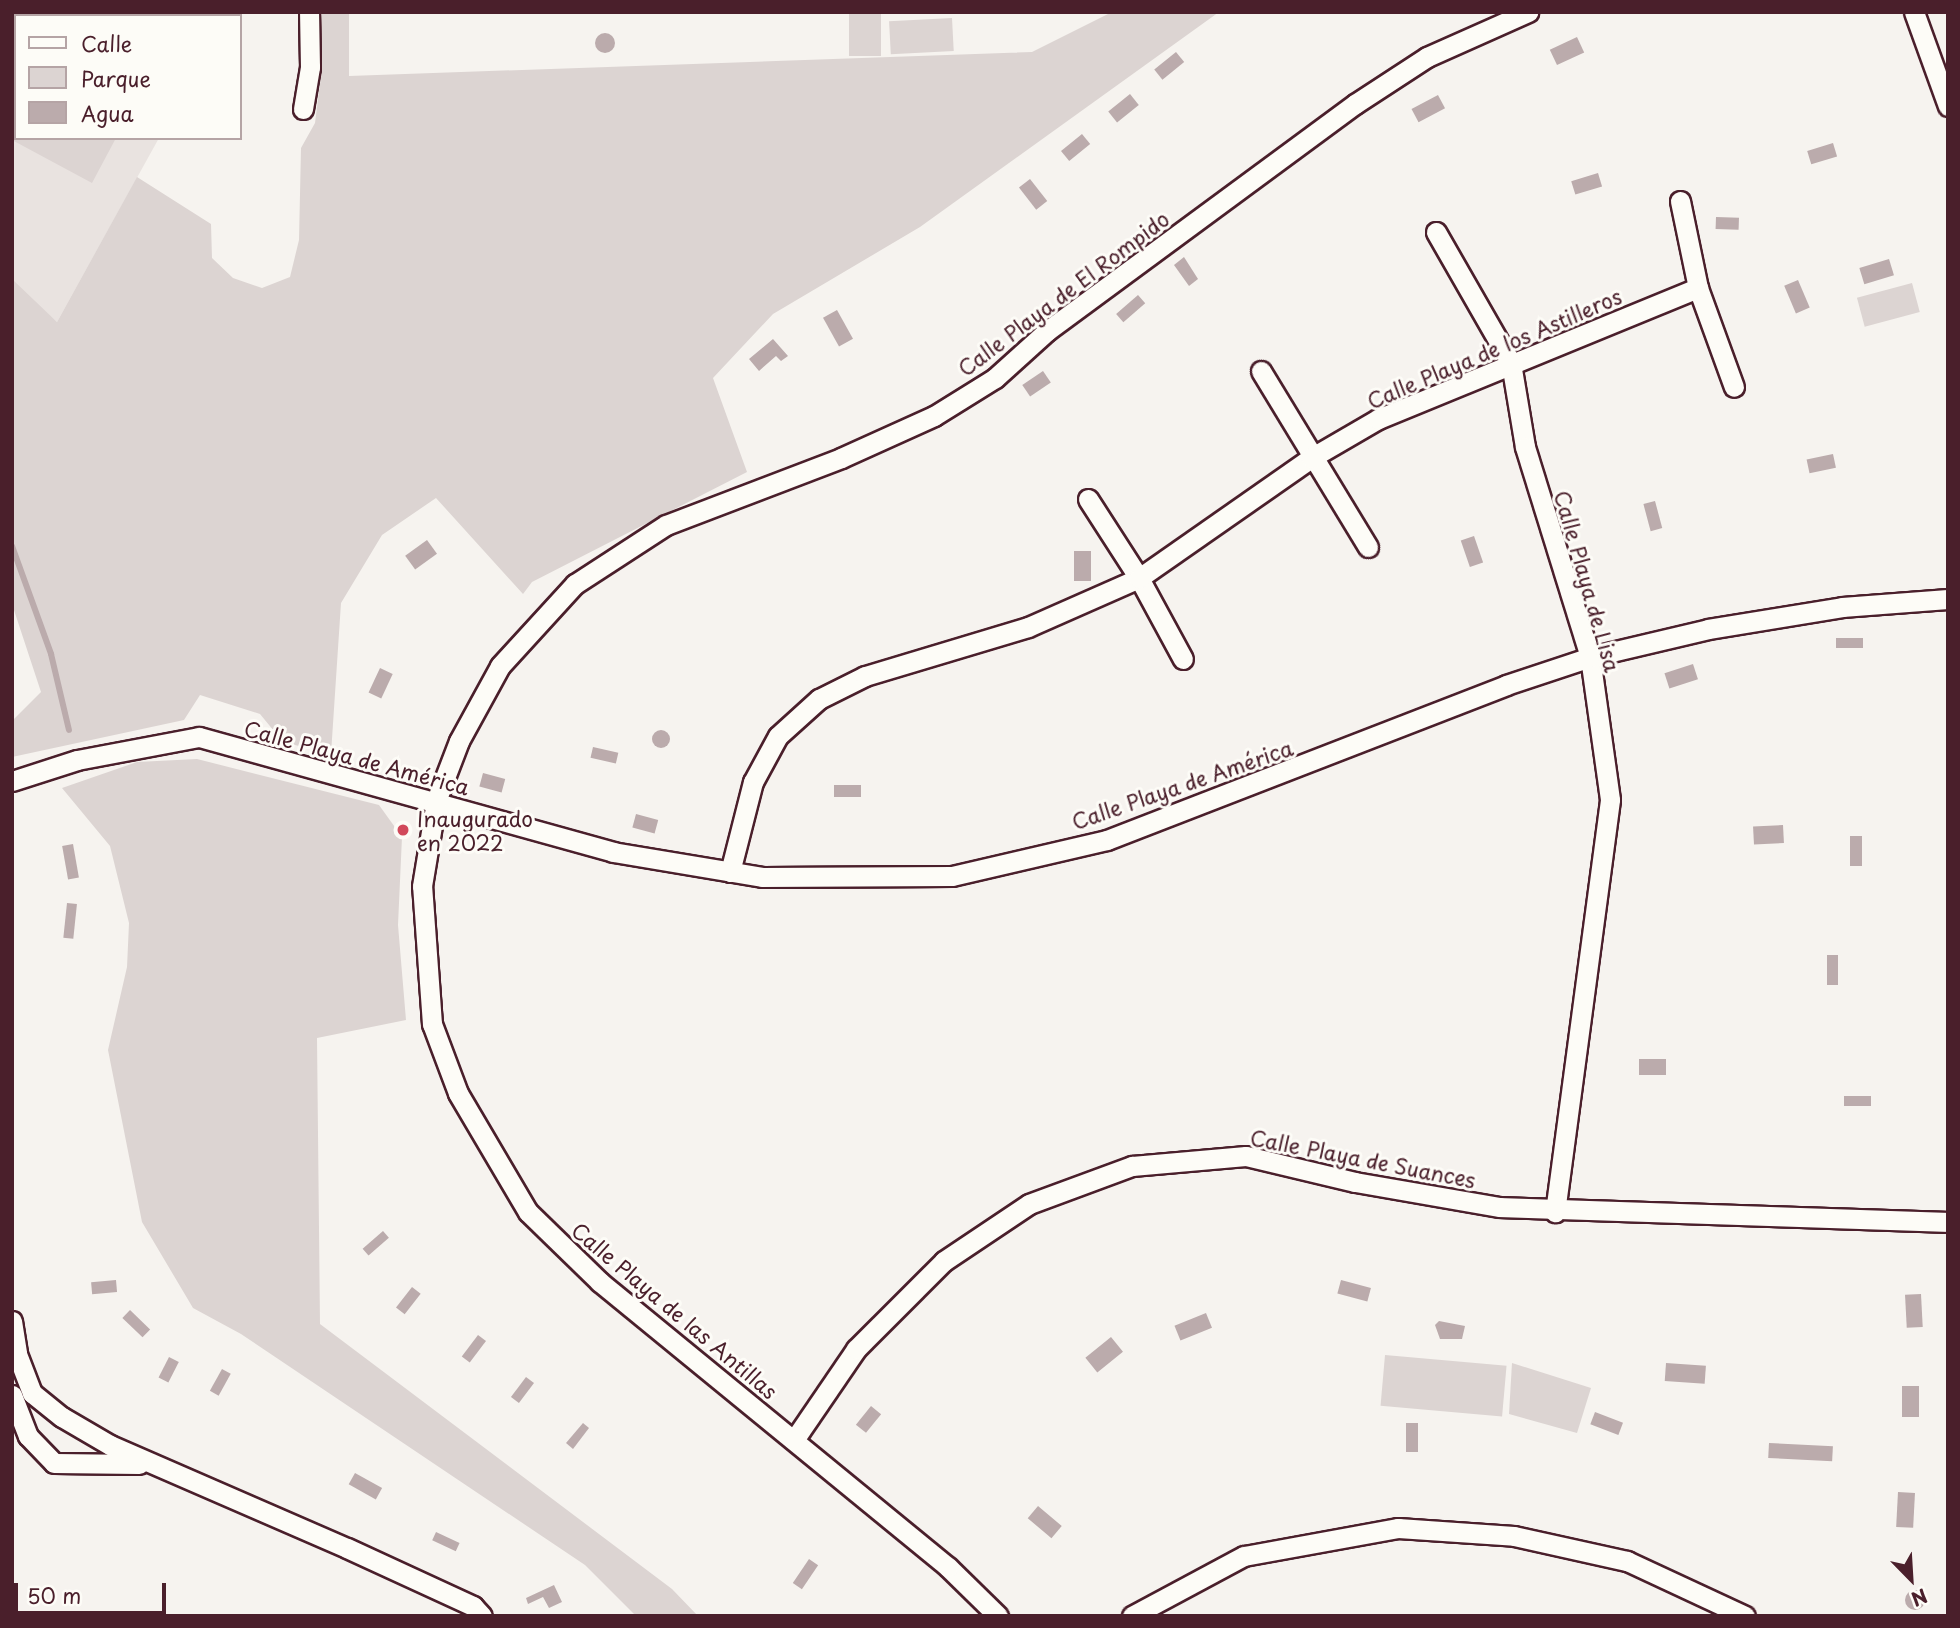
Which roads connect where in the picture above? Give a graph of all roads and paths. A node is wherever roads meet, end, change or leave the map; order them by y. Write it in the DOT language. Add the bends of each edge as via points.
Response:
graph roads {
  1 [pos="309,12"];
  2 [pos="1528,12"];
  3 [pos="1914,12"];
  4 [pos="1948,106"];
  5 [pos="303,109"];
  6 [pos="1681,201"];
  7 [pos="1436,232"];
  8 [pos="1698,288"];
  9 [pos="1511,363"];
  10 [pos="1261,371"];
  11 [pos="1734,387"];
  12 [pos="1311,458"];
  13 [pos="1088,499"];
  14 [pos="1368,547"];
  15 [pos="1139,578"];
  16 [pos="1948,600"];
  17 [pos="1590,657"];
  18 [pos="1183,659"];
  19 [pos="12,781"];
  20 [pos="436,801"];
  21 [pos="730,872"];
  22 [pos="1555,1212"];
  23 [pos="1948,1222"];
  24 [pos="12,1321"];
  25 [pos="12,1395"];
  26 [pos="794,1440"];
  27 [pos="157,1466"];
  28 [pos="482,1616"];
  29 [pos="998,1616"];
  30 [pos="1132,1616"];
  31 [pos="1745,1616"];
  1 -- 5 [label="street" via="310,68"];
  2 -- 20 [label="street, Calle Playa de El Rompido" via="1427,57 1355,104 1047,331 995,378 934,416 841,458 666,524 575,584 500,666 459,741"];
  3 -- 4 [label="street"];
  6 -- 8 [label="street"];
  7 -- 9 [label="street, Calle Playa de Lisa"];
  8 -- 9 [label="street, Calle Playa de los Astilleros"];
  8 -- 11 [label="street"];
  9 -- 12 [label="street, Calle Playa de los Astilleros" via="1378,419"];
  9 -- 17 [label="street, Calle Playa de Lisa" via="1525,447"];
  10 -- 12 [label="street"];
  12 -- 14 [label="street"];
  12 -- 15 [label="street, Calle Playa de los Astilleros"];
  13 -- 15 [label="street"];
  15 -- 18 [label="street"];
  15 -- 21 [label="street, Calle Playa de los Astilleros" via="1028,627 865,676 819,699 778,736 753,782"];
  16 -- 17 [label="street, Calle Playa de América" via="1842,607 1731,625"];
  17 -- 21 [label="street, Calle Playa de América" via="1107,839 951,876 762,877"];
  17 -- 22 [label="street, Calle Playa de Lisa" via="1610,800"];
  19 -- 20 [label="street, Calle Playa de América" via="77,760 200,737"];
  20 -- 21 [label="street, Calle Playa de América" via="614,852"];
  20 -- 26 [label="street, Calle Playa de las Antillas" via="422,886 424,948 432,1024 464,1104 528,1212 600,1282"];
  22 -- 23 [label="street, Calle Playa de Suances"];
  22 -- 26 [label="street, Calle Playa de Suances" via="1355,1182 1246,1156 1132,1166 1029,1204 944,1261 856,1349"];
  24 -- 27 [label="street" via="17,1354 32,1393 62,1417"];
  25 -- 27 [label="street" via="28,1436 54,1463 103,1460"];
  26 -- 29 [label="street, Calle Playa de las Antillas" via="948,1567"];
  27 -- 28 [label="street" via="473,1606"];
  30 -- 31 [label="street" via="1244,1556 1398,1528 1514,1536 1627,1561"];
}
